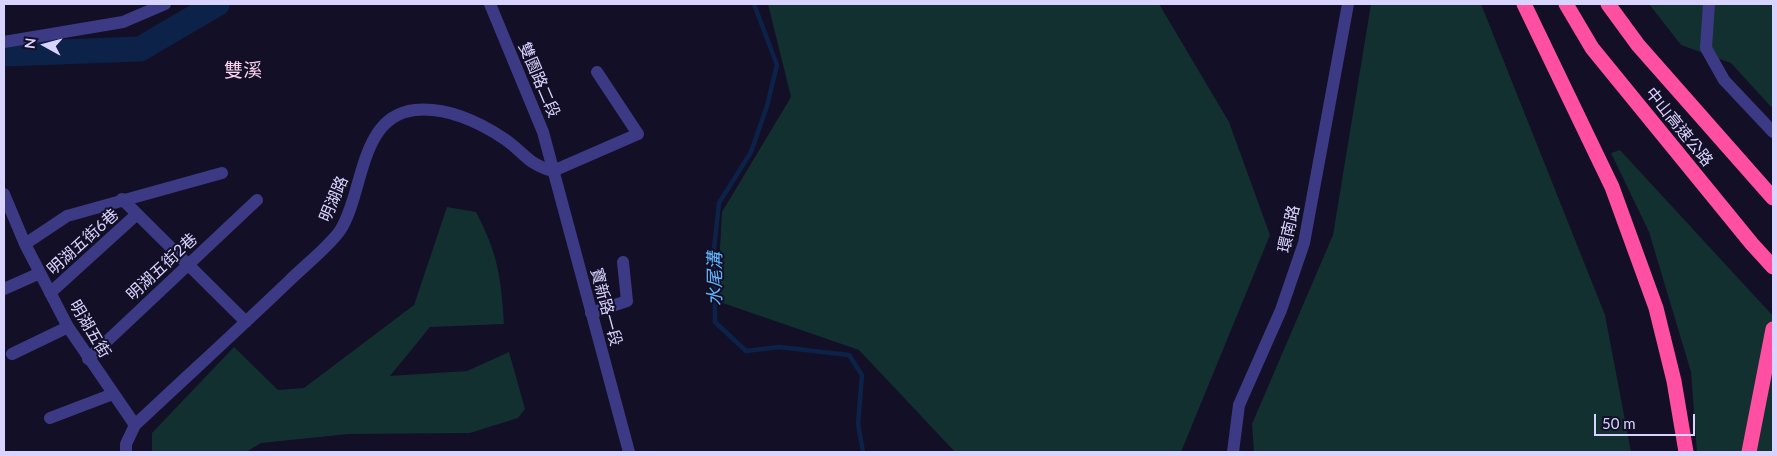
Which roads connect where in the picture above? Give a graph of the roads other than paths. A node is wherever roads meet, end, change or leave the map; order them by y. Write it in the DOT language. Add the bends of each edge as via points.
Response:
graph roads {
  1 [pos="165,4"];
  2 [pos="490,4"];
  3 [pos="1348,4"];
  4 [pos="1524,4"];
  5 [pos="1566,4"];
  6 [pos="1608,4"];
  7 [pos="1616,4"];
  8 [pos="1709,4"];
  9 [pos="4,42"];
  10 [pos="1638,45"];
  11 [pos="597,72"];
  12 [pos="1773,132"];
  13 [pos="553,171"];
  14 [pos="222,173"];
  15 [pos="4,194"];
  16 [pos="1773,198"];
  17 [pos="122,199"];
  18 [pos="257,200"];
  19 [pos="137,214"];
  20 [pos="8,217"];
  21 [pos="25,244"];
  22 [pos="623,262"];
  23 [pos="188,265"];
  24 [pos="1773,267"];
  25 [pos="40,273"];
  26 [pos="4,289"];
  27 [pos="50,294"];
  28 [pos="591,313"];
  29 [pos="246,322"];
  30 [pos="68,327"];
  31 [pos="1773,329"];
  32 [pos="12,354"];
  33 [pos="88,359"];
  34 [pos="113,394"];
  35 [pos="50,418"];
  36 [pos="134,425"];
  37 [pos="126,452"];
  38 [pos="629,452"];
  39 [pos="1233,452"];
  40 [pos="1686,452"];
  41 [pos="1749,452"];
  1 -- 9 [label="street" via="123,22"];
  2 -- 13 [label="street, 雙園路二段" via="543,132"];
  3 -- 39 [label="street, 環南路" via="1304,243 1282,310 1239,405"];
  4 -- 40 [label="highway" via="1612,187 1626,224 1656,308 1674,381"];
  5 -- 24 [label="highway, 中山高速公路" via="1592,48"];
  6 -- 10 [label="highway, 中山高速公路"];
  7 -- 10 [label="highway"];
  8 -- 12 [label="street" via="1706,48 1724,80"];
  10 -- 16 [label="highway, 中山高速公路"];
  11 -- 13 [label="street" via="638,134"];
  13 -- 28 [label="street, 寶新路一段"];
  13 -- 29 [label="street, 明湖路" via="537,167 504,138 465,117 436,110 413,110 402,114 388,122 375,136 341,230"];
  14 -- 17 [label="street"];
  15 -- 20 [label="street, 明湖五街"];
  17 -- 19 [label="street"];
  17 -- 21 [label="street" via="68,216"];
  18 -- 23 [label="street, 明湖五街2巷"];
  19 -- 23 [label="street"];
  19 -- 27 [label="street, 明湖五街6巷"];
  20 -- 21 [label="street, 明湖五街"];
  21 -- 25 [label="street, 明湖五街"];
  22 -- 28 [label="street" via="627,301"];
  23 -- 29 [label="street"];
  23 -- 33 [label="street, 明湖五街2巷"];
  25 -- 26 [label="street"];
  25 -- 27 [label="street, 明湖五街"];
  27 -- 30 [label="street, 明湖五街"];
  28 -- 38 [label="street, 寶新路一段"];
  29 -- 36 [label="street, 明湖路"];
  30 -- 32 [label="street"];
  30 -- 33 [label="street, 明湖五街"];
  31 -- 41 [label="highway"];
  33 -- 34 [label="street, 明湖五街"];
  34 -- 35 [label="street"];
  34 -- 36 [label="street, 明湖五街"];
  36 -- 37 [label="street, 明湖路"];
}
